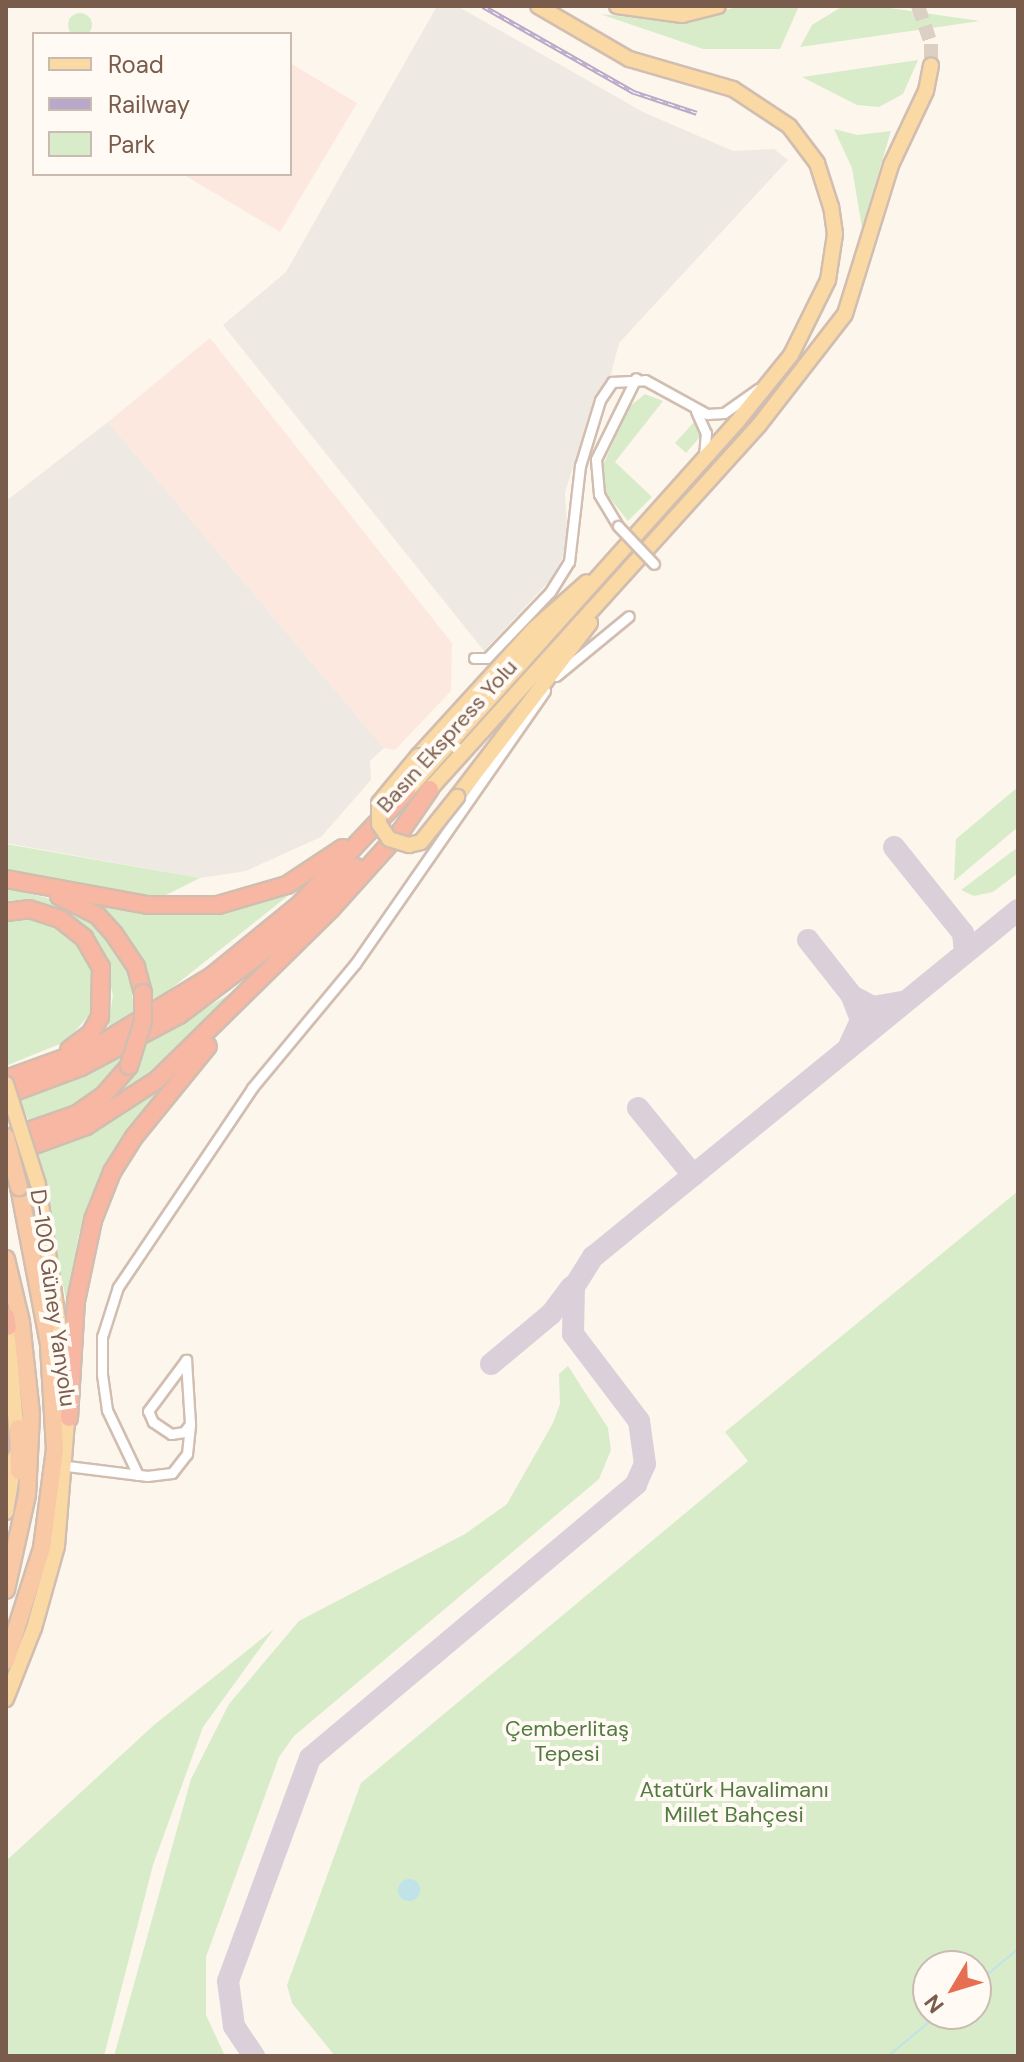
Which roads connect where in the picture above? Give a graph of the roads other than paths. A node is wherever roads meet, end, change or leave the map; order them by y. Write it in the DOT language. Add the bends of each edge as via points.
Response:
graph roads {
  1 [pos="531,6"];
  2 [pos="538,6"];
  3 [pos="617,6"];
  4 [pos="718,6"];
  5 [pos="558,21"];
  6 [pos="931,65"];
  7 [pos="636,378"];
  8 [pos="768,382"];
  9 [pos="696,411"];
  10 [pos="703,463"];
  11 [pos="614,563"];
  12 [pos="654,564"];
  13 [pos="603,597"];
  14 [pos="629,616"];
  15 [pos="474,658"];
  16 [pos="430,789"];
  17 [pos="407,791"];
  18 [pos="6,880"];
  19 [pos="6,912"];
  20 [pos="251,991"];
  21 [pos="10,1079"];
  22 [pos="6,1095"];
  23 [pos="6,1137"];
  24 [pos="6,1153"];
  25 [pos="6,1259"];
  26 [pos="7,1319"];
  27 [pos="69,1418"];
  28 [pos="190,1424"];
  29 [pos="18,1428"];
  30 [pos="67,1466"];
  31 [pos="138,1475"];
  32 [pos="6,1512"];
  33 [pos="6,1561"];
  34 [pos="6,1590"];
  35 [pos="6,1661"];
  36 [pos="6,1699"];
  1 -- 5 [label="street"];
  2 -- 5 [label="main road, Basın Ekspress Yolu"];
  3 -- 4 [label="main road" via="682,15"];
  5 -- 8 [label="main road, Basın Ekspress Yolu" via="629,59 753,99 789,126 817,163 835,234 828,280 791,355"];
  6 -- 13 [label="main road, Basın Ekspress Yolu" via="926,91 891,165 845,314 759,425"];
  7 -- 9 [label="street" via="657,384"];
  7 -- 12 [label="street, bridge" via="596,459 599,494 618,526"];
  7 -- 15 [label="street" via="612,382 600,400 577,480 574,543 562,575 487,658"];
  8 -- 9 [label="street" via="724,413"];
  8 -- 10 [label="main road, Basın Ekspress Yolu"];
  9 -- 10 [label="street" via="706,433"];
  10 -- 11 [label="main road, Basın Ekspress Yolu"];
  11 -- 13 [label="main road, bridge" via="549,614 379,803 379,824 389,839 409,845 421,842 588,626"];
  11 -- 17 [label="main road, Basın Ekspress Yolu"];
  13 -- 16 [label="main road, Basın Ekspress Yolu"];
  14 -- 31 [label="street" via="551,683 355,964 252,1088 118,1287 102,1337 102,1374 107,1410"];
  16 -- 20 [label="highway" via="363,874"];
  16 -- 22 [label="highway, Basın Ekspress Yolu" via="291,931 208,996 104,1056"];
  17 -- 18 [label="highway" via="306,875 235,902 148,905"];
  17 -- 21 [label="highway, Basın Ekspress Yolu" via="299,905 212,976 97,1046"];
  18 -- 23 [label="highway, bridge" via="63,897 97,915 126,949 143,993 143,1021 129,1066 104,1095 77,1114"];
  19 -- 21 [label="highway" via="40,911 72,927 91,948 104,981 104,1005 90,1034"];
  20 -- 24 [label="highway" via="157,1080 117,1109 54,1141"];
  20 -- 27 [label="highway" via="112,1172 83,1256"];
  21 -- 27 [label="main road, D-100 Güney Yanyolu, bridge" via="38,1184"];
  23 -- 35 [label="highway, bridge" via="51,1357 55,1449 42,1548"];
  25 -- 34 [label="highway" via="25,1346 31,1414 27,1495"];
  26 -- 29 [label="main road"];
  27 -- 30 [label="main road, D-100 Güney Yanyolu"];
  28 -- 28 [label="street" via="184,1432 171,1434 153,1422 148,1411 186,1360"];
  28 -- 31 [label="street" via="187,1454 172,1473"];
  29 -- 32 [label="main road"];
  29 -- 33 [label="highway" via="19,1471"];
  30 -- 31 [label="street"];
  30 -- 36 [label="main road, D-100 Güney Yanyolu" via="48,1581"];
}
